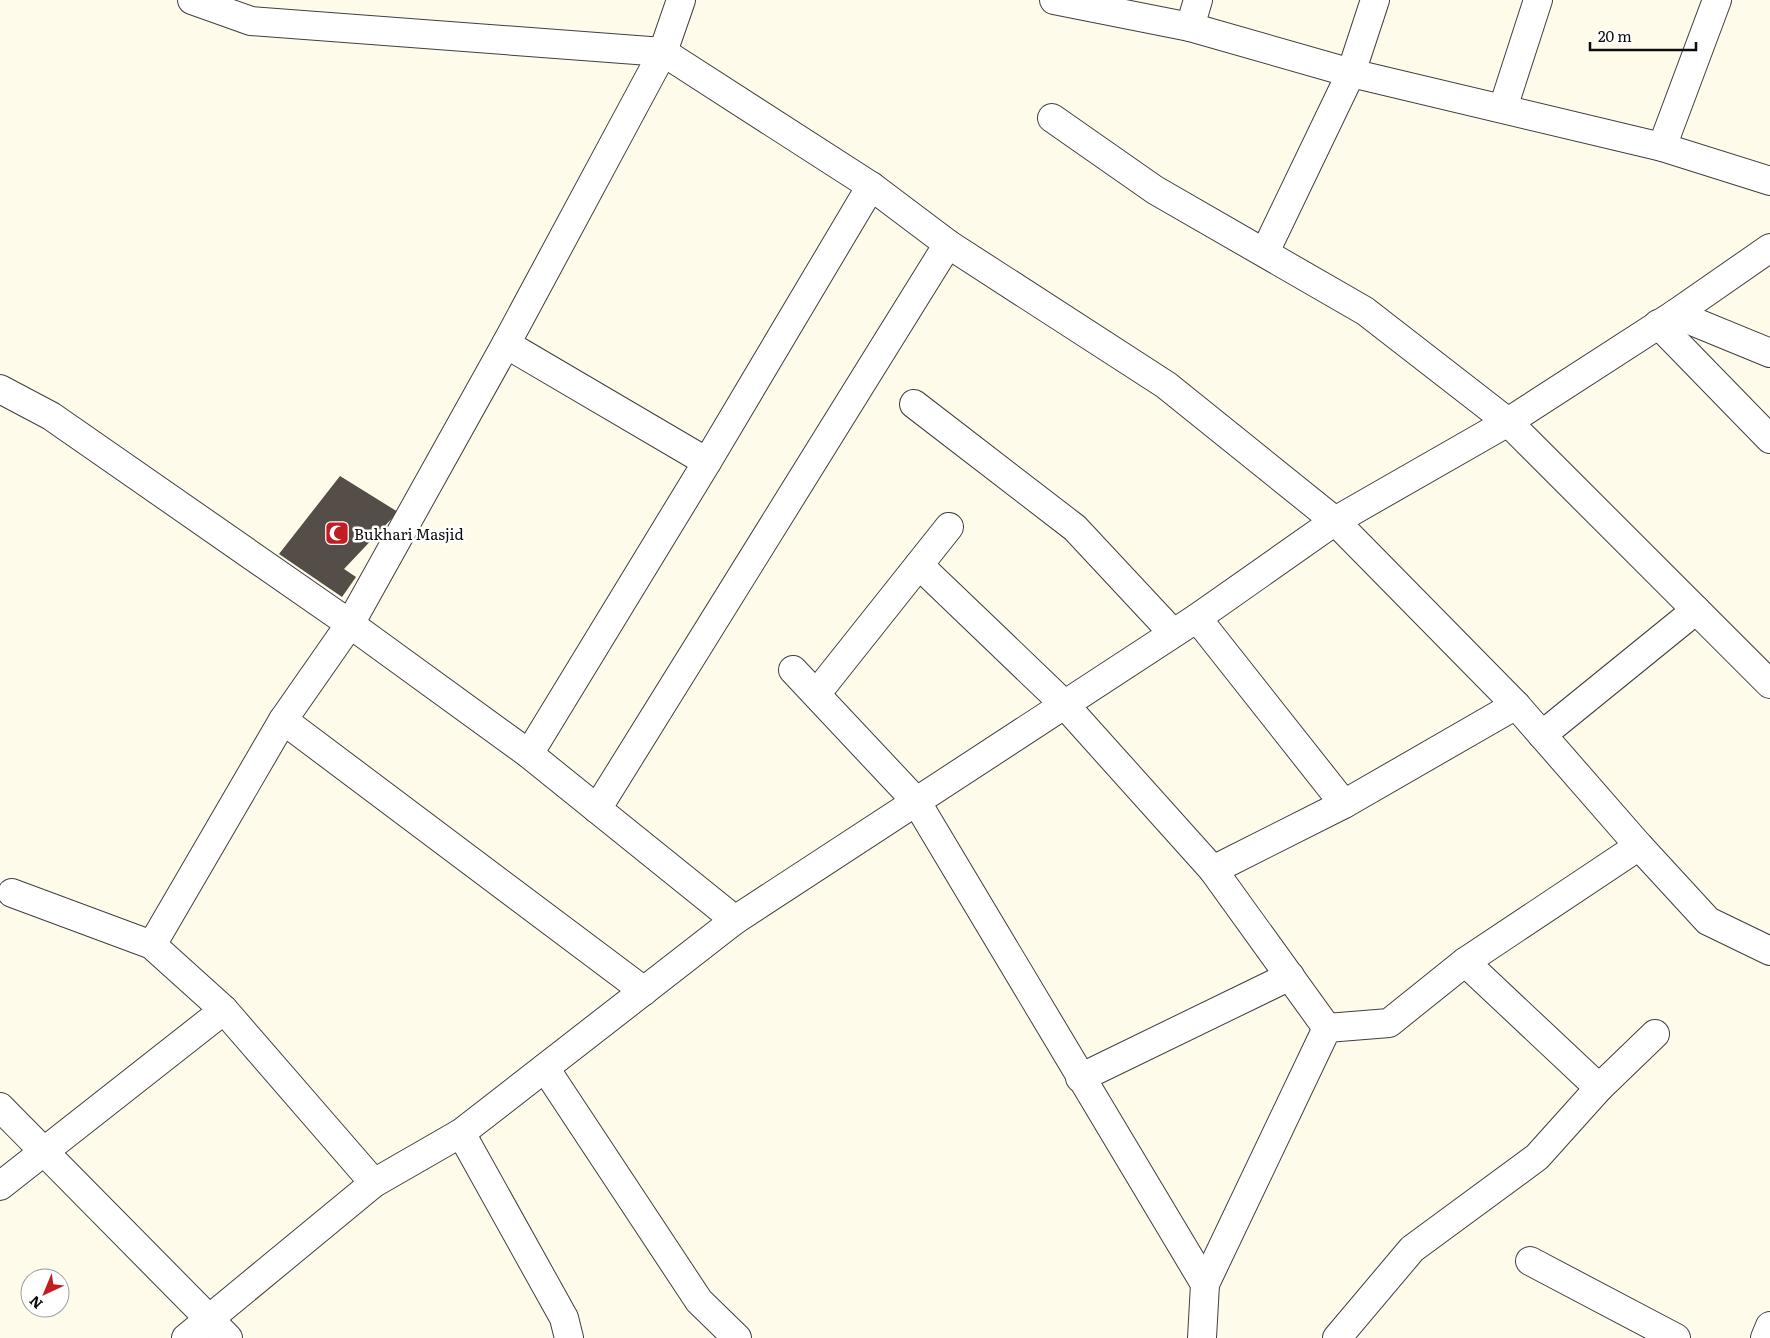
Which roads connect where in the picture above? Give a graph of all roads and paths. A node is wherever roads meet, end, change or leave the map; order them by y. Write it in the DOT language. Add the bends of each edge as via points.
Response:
graph roads {
  1 [pos="192,0"];
  2 [pos="681,0"];
  3 [pos="1054,0"];
  4 [pos="1198,0"];
  5 [pos="1375,0"];
  6 [pos="1538,0"];
  7 [pos="1717,0"];
  8 [pos="1190,27"];
  9 [pos="663,52"];
  10 [pos="1351,73"];
  11 [pos="1503,108"];
  12 [pos="1052,118"];
  13 [pos="1662,147"];
  14 [pos="1770,182"];
  15 [pos="871,186"];
  16 [pos="948,244"];
  17 [pos="1770,248"];
  18 [pos="1265,252"];
  19 [pos="1667,319"];
  20 [pos="506,344"];
  21 [pos="1770,353"];
  22 [pos="0,389"];
  23 [pos="914,404"];
  24 [pos="1508,422"];
  25 [pos="1770,439"];
  26 [pos="708,462"];
  27 [pos="1335,521"];
  28 [pos="948,527"];
  29 [pos="919,565"];
  30 [pos="1696,610"];
  31 [pos="1197,618"];
  32 [pos="350,624"];
  33 [pos="1173,633"];
  34 [pos="793,670"];
  35 [pos="1770,684"];
  36 [pos="817,693"];
  37 [pos="1064,704"];
  38 [pos="1516,705"];
  39 [pos="283,720"];
  40 [pos="1542,735"];
  41 [pos="529,754"];
  42 [pos="916,801"];
  43 [pos="1344,804"];
  44 [pos="597,809"];
  45 [pos="1638,846"];
  46 [pos="1213,870"];
  47 [pos="12,893"];
  48 [pos="735,920"];
  49 [pos="152,945"];
  50 [pos="1770,951"];
  51 [pos="1465,962"];
  52 [pos="1290,976"];
  53 [pos="644,991"];
  54 [pos="224,1010"];
  55 [pos="1327,1028"];
  56 [pos="1655,1034"];
  57 [pos="545,1068"];
  58 [pos="1080,1078"];
  59 [pos="1599,1088"];
  60 [pos="0,1107"];
  61 [pos="461,1133"];
  62 [pos="44,1150"];
  63 [pos="374,1183"];
  64 [pos="0,1186"];
  65 [pos="1530,1261"];
  66 [pos="1205,1284"];
  67 [pos="1770,1326"];
  68 [pos="219,1328"];
  69 [pos="186,1338"];
  70 [pos="569,1338"];
  71 [pos="737,1338"];
  72 [pos="1202,1338"];
  73 [pos="1338,1338"];
  74 [pos="1676,1338"];
  75 [pos="1765,1338"];
  1 -- 9 [label="street" via="251,21"];
  2 -- 9 [label="street"];
  3 -- 8 [label="street"];
  4 -- 8 [label="street"];
  5 -- 10 [label="street"];
  6 -- 11 [label="street"];
  7 -- 13 [label="street"];
  8 -- 10 [label="street"];
  9 -- 15 [label="street"];
  9 -- 20 [label="street"];
  10 -- 11 [label="street"];
  10 -- 18 [label="street"];
  11 -- 13 [label="street"];
  12 -- 18 [label="street" via="1155,190"];
  13 -- 14 [label="street"];
  15 -- 16 [label="street"];
  15 -- 26 [label="street"];
  16 -- 27 [label="street" via="1166,385"];
  16 -- 44 [label="street"];
  17 -- 19 [label="street"];
  18 -- 24 [label="street" via="1365,311"];
  19 -- 21 [label="street"];
  19 -- 24 [label="street"];
  19 -- 25 [label="street"];
  20 -- 26 [label="street"];
  20 -- 32 [label="street"];
  22 -- 32 [label="street" via="51,416"];
  23 -- 33 [label="street" via="1075,528"];
  24 -- 27 [label="street"];
  24 -- 30 [label="street"];
  26 -- 41 [label="street"];
  27 -- 31 [label="street"];
  27 -- 38 [label="street"];
  28 -- 29 [label="street"];
  29 -- 36 [label="street"];
  29 -- 37 [label="street"];
  30 -- 35 [label="street"];
  30 -- 40 [label="street"];
  31 -- 33 [label="street"];
  31 -- 43 [label="street"];
  32 -- 39 [label="street"];
  32 -- 41 [label="street"];
  33 -- 37 [label="street"];
  34 -- 36 [label="street"];
  36 -- 42 [label="street"];
  37 -- 42 [label="street"];
  37 -- 46 [label="street"];
  38 -- 40 [label="street"];
  38 -- 43 [label="street"];
  39 -- 49 [label="street"];
  39 -- 53 [label="street"];
  40 -- 45 [label="street"];
  41 -- 44 [label="street"];
  42 -- 48 [label="street"];
  42 -- 58 [label="street"];
  43 -- 46 [label="street"];
  44 -- 48 [label="street"];
  45 -- 50 [label="street" via="1708,921"];
  45 -- 51 [label="street"];
  46 -- 52 [label="street"];
  47 -- 49 [label="street"];
  48 -- 53 [label="street"];
  49 -- 54 [label="street"];
  51 -- 55 [label="street" via="1389,1023"];
  51 -- 59 [label="street"];
  52 -- 55 [label="street"];
  52 -- 58 [label="street"];
  53 -- 57 [label="street"];
  54 -- 62 [label="street"];
  54 -- 63 [label="street"];
  55 -- 66 [label="street"];
  56 -- 59 [label="street"];
  57 -- 61 [label="street"];
  57 -- 71 [label="street" via="699,1301"];
  58 -- 66 [label="street"];
  59 -- 73 [label="street" via="1537,1157 1412,1249"];
  60 -- 62 [label="street"];
  61 -- 63 [label="street"];
  61 -- 70 [label="street" via="564,1318"];
  62 -- 64 [label="street"];
  62 -- 68 [label="street"];
  63 -- 68 [label="street"];
  65 -- 74 [label="street"];
  66 -- 72 [label="street"];
  67 -- 75 [label="street"];
  68 -- 69 [label="street"];
}
